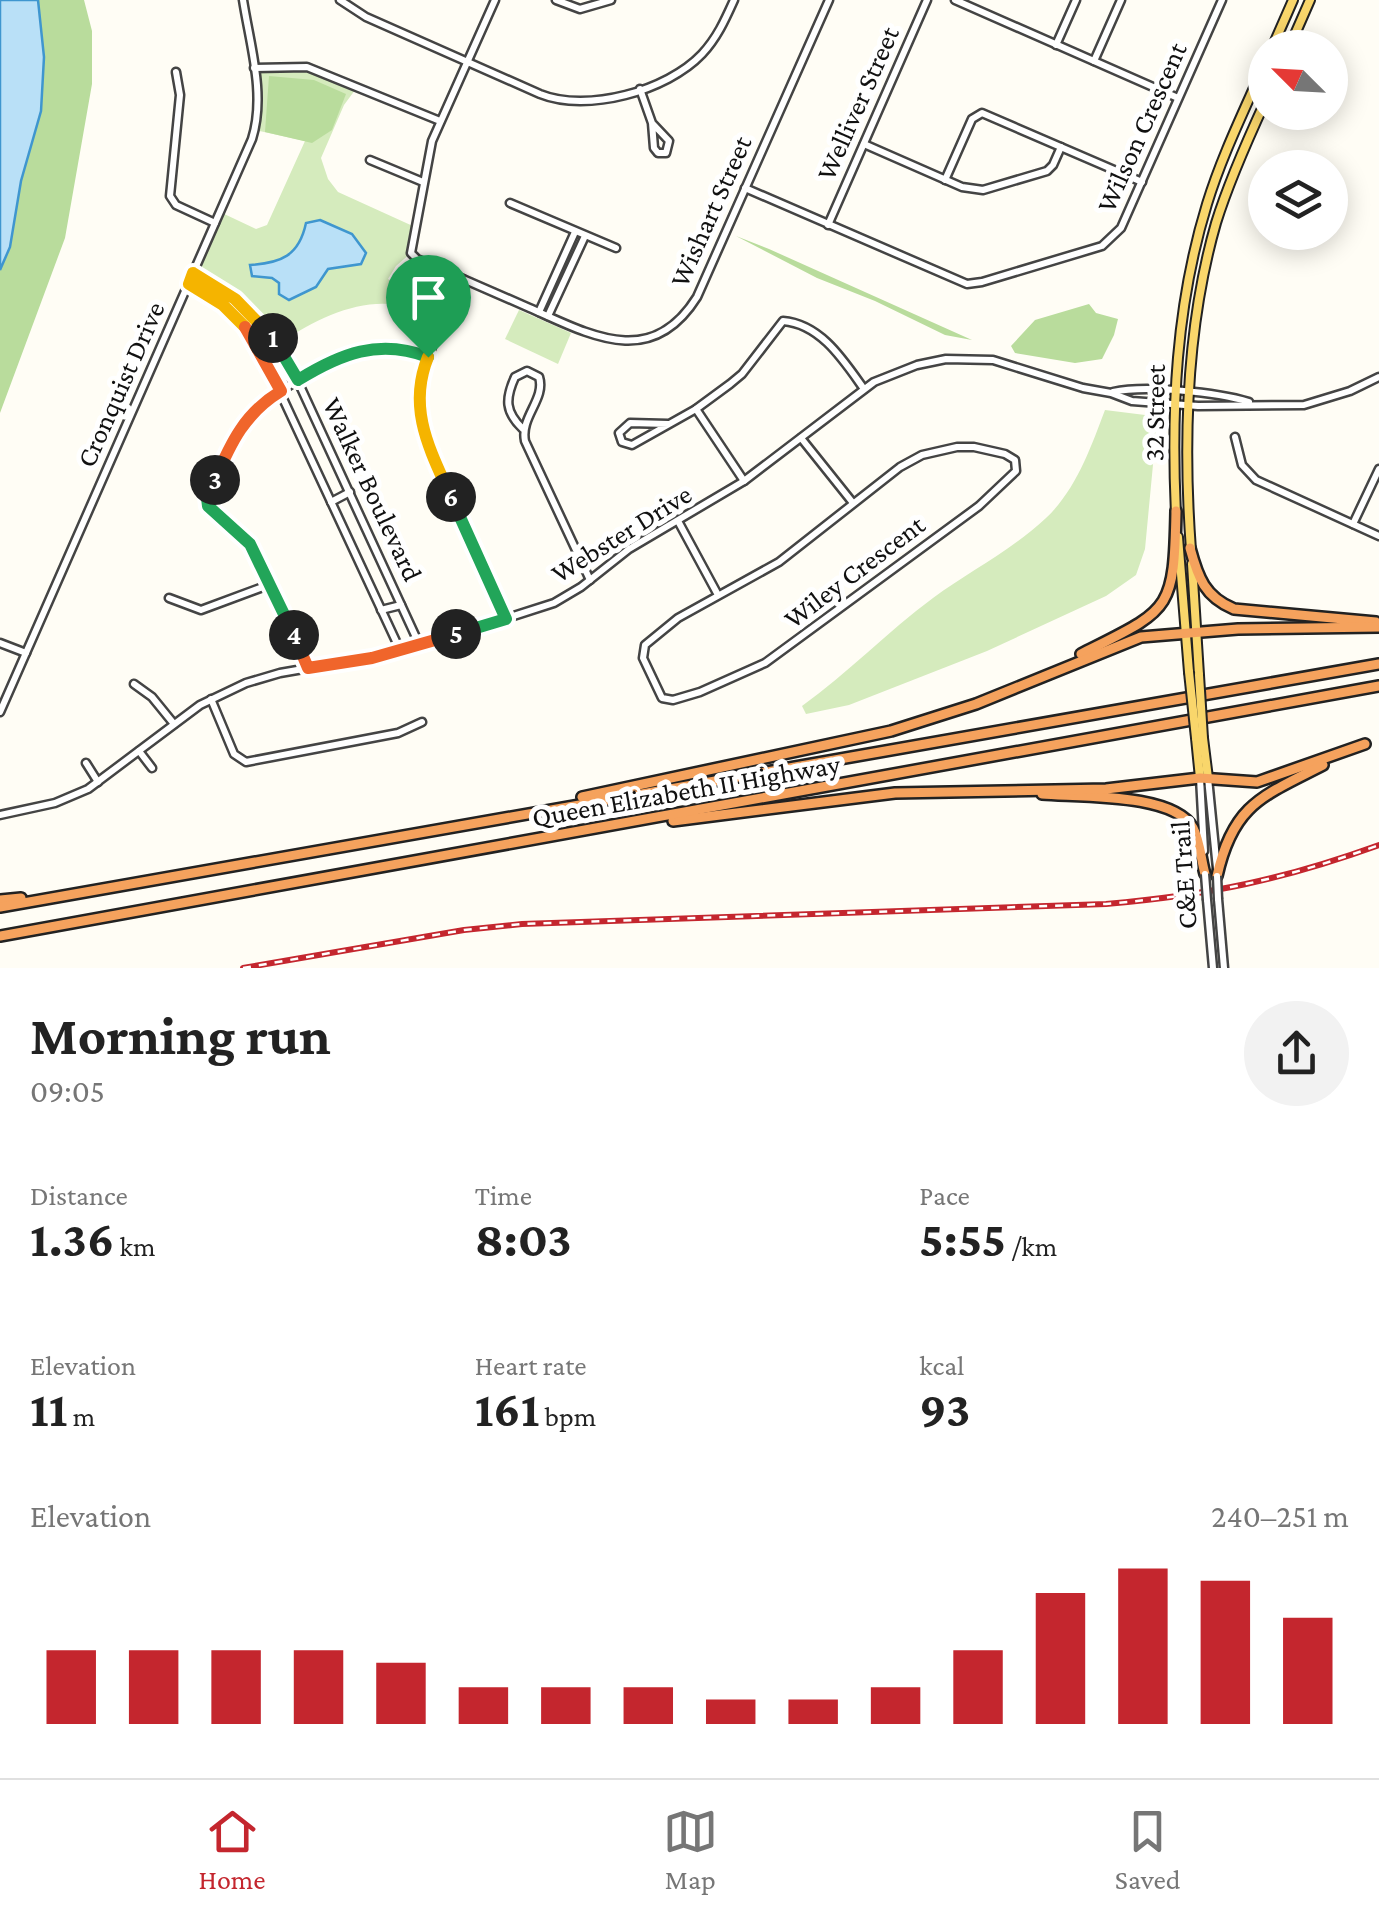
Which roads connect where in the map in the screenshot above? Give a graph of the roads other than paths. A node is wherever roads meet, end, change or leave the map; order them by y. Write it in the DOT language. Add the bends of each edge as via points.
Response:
graph roads {
  1 [pos="243,0"];
  2 [pos="340,0"];
  3 [pos="494,0"];
  4 [pos="556,0"];
  5 [pos="611,0"];
  6 [pos="734,0"];
  7 [pos="829,0"];
  8 [pos="927,0"];
  9 [pos="955,0"];
  10 [pos="1076,0"];
  11 [pos="1121,0"];
  12 [pos="1222,0"];
  13 [pos="1293,0"];
  14 [pos="1307,0"];
  15 [pos="975,4"];
  16 [pos="1280,30"];
  17 [pos="1296,30"];
  18 [pos="1056,45"];
  19 [pos="1094,61"];
  20 [pos="467,62"];
  21 [pos="254,68"];
  22 [pos="176,72"];
  23 [pos="640,88"];
  24 [pos="1178,98"];
  25 [pos="1248,103"];
  26 [pos="440,122"];
  27 [pos="652,123"];
  28 [pos="1253,130"];
  29 [pos="864,144"];
  30 [pos="1061,146"];
  31 [pos="370,160"];
  32 [pos="945,180"];
  33 [pos="423,182"];
  34 [pos="1142,182"];
  35 [pos="745,188"];
  36 [pos="510,203"];
  37 [pos="215,223"];
  38 [pos="828,225"];
  39 [pos="575,232"];
  40 [pos="584,236"];
  41 [pos="616,248"];
  42 [pos="193,273"];
  43 [pos="462,279"];
  44 [pos="189,284"];
  45 [pos="539,312"];
  46 [pos="548,316"];
  47 [pos="428,357"];
  48 [pos="1379,377"];
  49 [pos="298,380"];
  50 [pos="864,390"];
  51 [pos="281,391"];
  52 [pos="1111,392"];
  53 [pos="1175,393"];
  54 [pos="1189,394"];
  55 [pos="1256,404"];
  56 [pos="1174,405"];
  57 [pos="1189,406"];
  58 [pos="696,409"];
  59 [pos="668,424"];
  60 [pos="523,429"];
  61 [pos="1234,437"];
  62 [pos="802,438"];
  63 [pos="1379,469"];
  64 [pos="744,481"];
  65 [pos="350,492"];
  66 [pos="331,502"];
  67 [pos="853,504"];
  68 [pos="1176,511"];
  69 [pos="678,521"];
  70 [pos="1352,524"];
  71 [pos="1379,536"];
  72 [pos="1190,548"];
  73 [pos="590,580"];
  74 [pos="270,584"];
  75 [pos="718,596"];
  76 [pos="168,598"];
  77 [pos="401,605"];
  78 [pos="381,610"];
  79 [pos="506,619"];
  80 [pos="1379,625"];
  81 [pos="1192,634"];
  82 [pos="0,643"];
  83 [pos="420,646"];
  84 [pos="401,652"];
  85 [pos="26,653"];
  86 [pos="1379,664"];
  87 [pos="308,668"];
  88 [pos="1046,673"];
  89 [pos="134,684"];
  90 [pos="1379,686"];
  91 [pos="211,699"];
  92 [pos="0,712"];
  93 [pos="422,722"];
  94 [pos="174,724"];
  95 [pos="1379,737"];
  96 [pos="1200,738"];
  97 [pos="1365,744"];
  98 [pos="139,751"];
  99 [pos="86,763"];
  100 [pos="152,768"];
  101 [pos="1204,778"];
  102 [pos="98,782"];
  103 [pos="980,790"];
  104 [pos="0,815"];
  105 [pos="492,819"];
  106 [pos="556,837"];
  107 [pos="1206,874"];
  108 [pos="1218,876"];
  109 [pos="74,894"];
  110 [pos="0,900"];
  111 [pos="0,907"];
  112 [pos="0,936"];
  113 [pos="1213,968"];
  114 [pos="1224,968"];
  1 -- 21 [label="street, Cronquist Drive"];
  2 -- 20 [label="street"];
  3 -- 20 [label="street, Wishart Street"];
  4 -- 5 [label="street" via="584,9"];
  6 -- 23 [label="street" via="716,38 694,61"];
  7 -- 35 [label="street, Wishart Street"];
  8 -- 29 [label="street, Welliver Street"];
  9 -- 15 [label="street"];
  10 -- 18 [label="street"];
  11 -- 19 [label="street"];
  12 -- 24 [label="street, Wilson Crescent"];
  13 -- 16 [label="main road"];
  14 -- 17 [label="main road"];
  15 -- 18 [label="street"];
  18 -- 19 [label="street"];
  19 -- 24 [label="street"];
  20 -- 23 [label="street" via="560,101 594,103"];
  20 -- 26 [label="street, Wishart Street"];
  21 -- 26 [label="street" via="307,67"];
  21 -- 37 [label="street, Cronquist Drive" via="256,130"];
  22 -- 37 [label="street" via="180,96 170,196"];
  23 -- 27 [label="street"];
  24 -- 34 [label="street, Wilson Crescent"];
  25 -- 53 [label="main road, 32 Street" via="1200,231"];
  26 -- 33 [label="street, Wishart Street"];
  28 -- 54 [label="main road, 32 Street" via="1209,249"];
  29 -- 32 [label="street"];
  29 -- 38 [label="street, Welliver Street"];
  30 -- 32 [label="street" via="1047,170 1006,184 978,191"];
  30 -- 32 [label="street" via="978,114"];
  30 -- 34 [label="street"];
  31 -- 33 [label="street"];
  33 -- 43 [label="street, Wishart Street" via="411,252"];
  34 -- 38 [label="street, Wilson Crescent" via="1107,244 976,284 952,280"];
  35 -- 38 [label="street, Wilson Crescent"];
  35 -- 46 [label="street, Wishart Street" via="697,297 668,328 614,341"];
  36 -- 39 [label="street"];
  37 -- 42 [label="street, Cronquist Drive"];
  39 -- 40 [label="street"];
  39 -- 45 [label="street"];
  40 -- 41 [label="street"];
  40 -- 46 [label="street"];
  42 -- 44 [label="street, Cronquist Drive"];
  42 -- 49 [label="street, Walker Boulevard" via="254,316"];
  43 -- 45 [label="street, Wishart Street"];
  43 -- 47 [label="street"];
  44 -- 51 [label="street, Walker Boulevard" via="246,328"];
  44 -- 85 [label="street, Cronquist Drive"];
  45 -- 46 [label="street, Wishart Street"];
  47 -- 49 [label="street" via="386,347 357,350"];
  47 -- 79 [label="street" via="418,391 423,434"];
  48 -- 55 [label="street" via="1325,400"];
  49 -- 51 [label="street"];
  49 -- 65 [label="street, Walker Boulevard"];
  50 -- 52 [label="street, Webster Drive" via="917,364 966,359 993,360"];
  50 -- 58 [label="street" via="834,348 782,321 742,374"];
  50 -- 62 [label="street, Webster Drive"];
  51 -- 66 [label="street, Walker Boulevard"];
  51 -- 74 [label="street" via="245,421 206,501 250,544"];
  52 -- 53 [label="street, Webster Drive"];
  52 -- 56 [label="street, Webster Drive" via="1132,402"];
  53 -- 54 [label="street, Webster Drive"];
  53 -- 56 [label="main road, 32 Street"];
  54 -- 55 [label="street, Webster Drive"];
  54 -- 57 [label="main road, 32 Street"];
  55 -- 57 [label="street, Webster Drive"];
  56 -- 57 [label="street, Webster Drive"];
  56 -- 68 [label="main road, 32 Street"];
  57 -- 72 [label="main road, 32 Street"];
  58 -- 59 [label="street"];
  58 -- 64 [label="street"];
  59 -- 59 [label="street" via="630,423 619,433 632,445"];
  60 -- 60 [label="street" via="541,388 538,376 527,371 514,378 507,399"];
  60 -- 73 [label="street"];
  61 -- 70 [label="street" via="1248,474"];
  62 -- 64 [label="street, Webster Drive"];
  62 -- 67 [label="street, Wiley Crescent"];
  63 -- 70 [label="street"];
  64 -- 69 [label="street, Webster Drive"];
  65 -- 66 [label="street"];
  65 -- 77 [label="street, Walker Boulevard"];
  66 -- 78 [label="street, Walker Boulevard"];
  67 -- 75 [label="street, Wiley Crescent" via="778,562"];
  67 -- 75 [label="street, Wiley Crescent" via="900,467 939,450 974,447 1011,456 1017,466 978,506 792,646 722,684 662,698 644,648"];
  68 -- 81 [label="main road, 32 Street"];
  68 -- 88 [label="highway" via="1175,567 1159,610"];
  69 -- 73 [label="street, Webster Drive"];
  69 -- 75 [label="street"];
  70 -- 71 [label="street"];
  72 -- 80 [label="highway" via="1198,580 1216,601 1234,609"];
  72 -- 81 [label="main road, 32 Street"];
  73 -- 79 [label="street, Webster Drive"];
  74 -- 76 [label="street" via="201,610"];
  74 -- 87 [label="street"];
  77 -- 78 [label="street"];
  77 -- 83 [label="street, Walker Boulevard"];
  78 -- 84 [label="street, Walker Boulevard"];
  79 -- 83 [label="street, Webster Drive"];
  80 -- 81 [label="highway"];
  81 -- 88 [label="highway" via="1142,637"];
  81 -- 96 [label="main road, 32 Street, bridge"];
  81 -- 96 [label="main road, 32 Street, bridge" via="1189,672"];
  82 -- 85 [label="street"];
  83 -- 84 [label="street, Webster Drive"];
  84 -- 87 [label="street, Webster Drive"];
  85 -- 92 [label="street, Cronquist Drive"];
  86 -- 105 [label="highway, Queen Elizabeth II Highway"];
  87 -- 91 [label="street, Webster Drive"];
  88 -- 105 [label="highway" via="891,732"];
  89 -- 94 [label="street"];
  90 -- 106 [label="highway, Queen Elizabeth II Highway"];
  91 -- 93 [label="street" via="242,761 398,733"];
  91 -- 94 [label="street, Webster Drive"];
  94 -- 98 [label="street, Webster Drive"];
  95 -- 97 [label="highway"];
  96 -- 101 [label="main road, 32 Street"];
  97 -- 101 [label="highway" via="1257,782"];
  97 -- 108 [label="highway" via="1246,810 1224,846"];
  98 -- 100 [label="street"];
  98 -- 102 [label="street, Webster Drive"];
  99 -- 102 [label="street"];
  101 -- 103 [label="highway" via="1106,789"];
  101 -- 107 [label="street, C&E Trail"];
  101 -- 108 [label="street, C&E Trail"];
  102 -- 104 [label="street, Webster Drive" via="72,797"];
  103 -- 106 [label="highway" via="895,793"];
  103 -- 107 [label="highway" via="1174,809 1192,827"];
  105 -- 109 [label="highway, Queen Elizabeth II Highway"];
  106 -- 112 [label="highway, Queen Elizabeth II Highway"];
  107 -- 113 [label="street, C&E Trail, bridge"];
  108 -- 114 [label="street, C&E Trail, bridge"];
  109 -- 110 [label="highway"];
  109 -- 111 [label="highway, Queen Elizabeth II Highway"];
}
